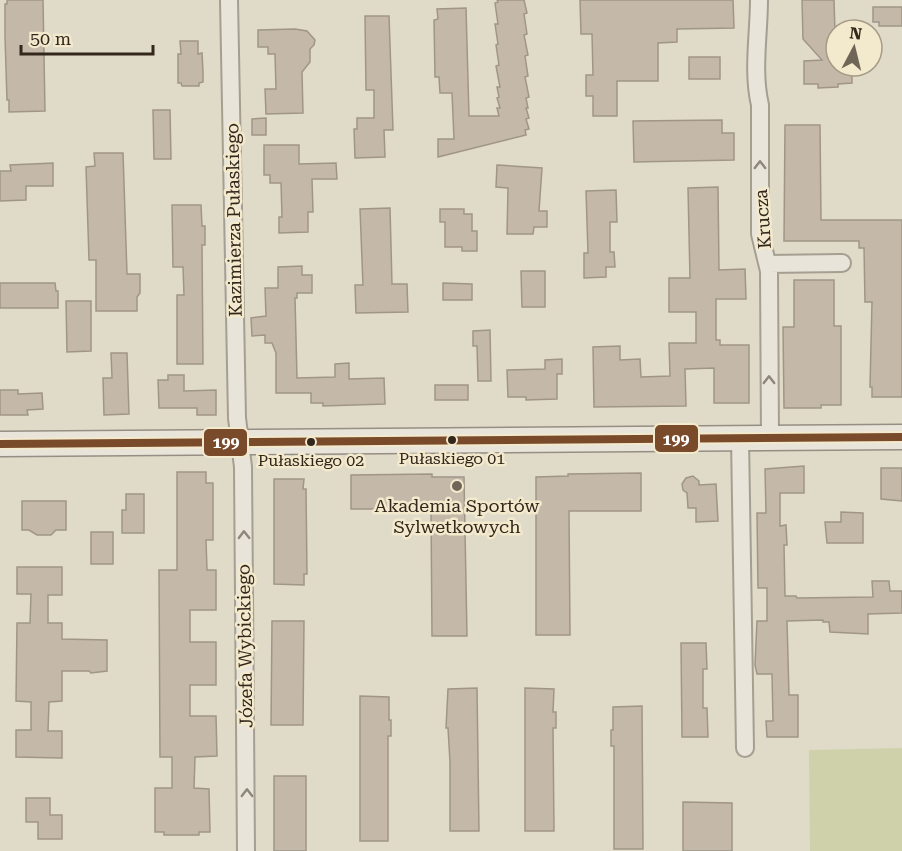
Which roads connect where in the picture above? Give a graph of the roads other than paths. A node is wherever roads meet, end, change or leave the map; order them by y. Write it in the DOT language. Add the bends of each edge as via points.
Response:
graph roads {
  1 [pos="229,0"];
  2 [pos="759,0"];
  3 [pos="842,263"];
  4 [pos="768,264"];
  5 [pos="902,437"];
  6 [pos="740,438"];
  7 [pos="770,438"];
  8 [pos="240,441"];
  9 [pos="0,444"];
  10 [pos="745,748"];
  11 [pos="246,851"];
  1 -- 8 [label="street, Kazimierza Pułaskiego"];
  4 -- 2 [label="street, Krucza, one-way" via="760,234"];
  3 -- 4 [label="street"];
  7 -- 4 [label="street, Krucza, one-way"];
  5 -- 7 [label="street"];
  6 -- 7 [label="street"];
  6 -- 8 [label="street"];
  6 -- 10 [label="street"];
  8 -- 9 [label="street"];
  11 -- 8 [label="street, Józefa Wybickiego, one-way"];
}
